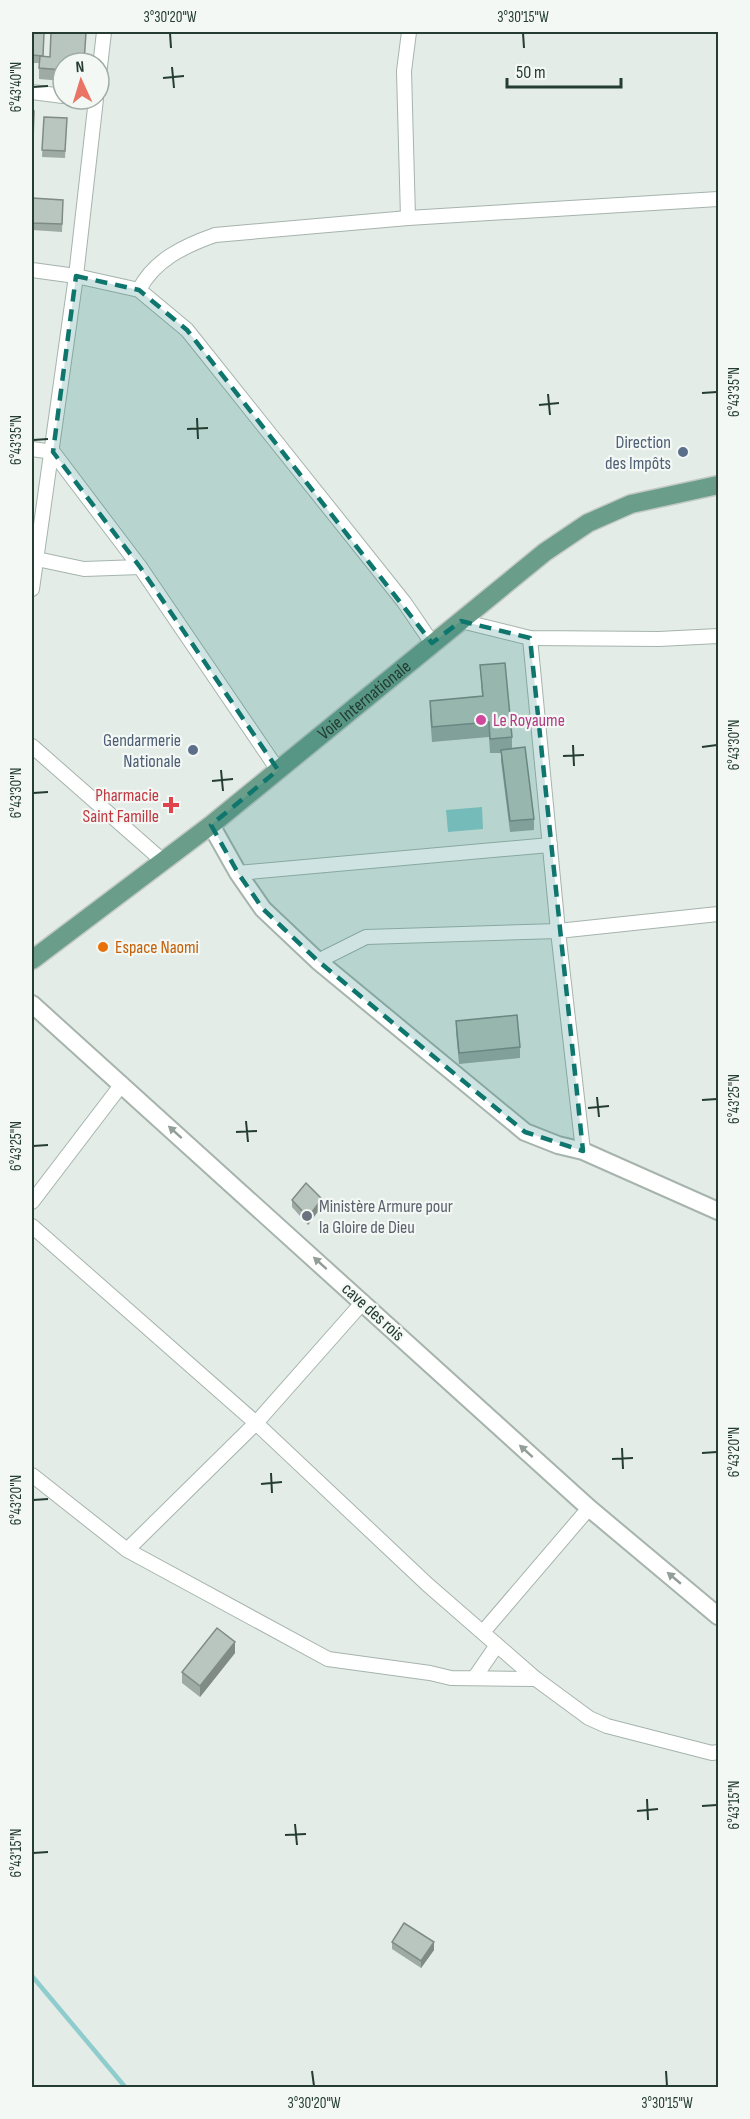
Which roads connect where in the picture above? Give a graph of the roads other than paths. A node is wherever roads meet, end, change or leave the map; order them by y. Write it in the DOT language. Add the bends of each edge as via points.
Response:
graph roads {
  1 [pos="104,32"];
  2 [pos="409,32"];
  3 [pos="102,51"];
  4 [pos="32,92"];
  5 [pos="51,94"];
  6 [pos="91,111"];
  7 [pos="718,199"];
  8 [pos="408,218"];
  9 [pos="32,270"];
  10 [pos="76,276"];
  11 [pos="139,290"];
  12 [pos="32,449"];
  13 [pos="52,453"];
  14 [pos="718,485"];
  15 [pos="33,559"];
  16 [pos="140,567"];
  17 [pos="32,589"];
  18 [pos="461,621"];
  19 [pos="718,636"];
  20 [pos="530,638"];
  21 [pos="432,643"];
  22 [pos="32,746"];
  23 [pos="278,770"];
  24 [pos="212,825"];
  25 [pos="550,845"];
  26 [pos="164,862"];
  27 [pos="238,873"];
  28 [pos="718,914"];
  29 [pos="558,931"];
  30 [pos="32,960"];
  31 [pos="318,961"];
  32 [pos="32,1004"];
  33 [pos="122,1084"];
  34 [pos="583,1151"];
  35 [pos="32,1202"];
  36 [pos="718,1211"];
  37 [pos="32,1226"];
  38 [pos="363,1302"];
  39 [pos="256,1423"];
  40 [pos="32,1475"];
  41 [pos="589,1508"];
  42 [pos="127,1550"];
  43 [pos="718,1616"];
  44 [pos="483,1632"];
  45 [pos="497,1645"];
  46 [pos="475,1677"];
  47 [pos="536,1679"];
  48 [pos="718,1752"];
  1 -- 3 [label="street"];
  2 -- 8 [label="street" via="404,71"];
  4 -- 5 [label="street"];
  6 -- 10 [label="street"];
  7 -- 8 [label="street"];
  8 -- 11 [label="street" via="214,236 166,258 147,273"];
  9 -- 10 [label="street"];
  10 -- 11 [label="street"];
  10 -- 13 [label="street"];
  11 -- 21 [label="street" via="187,330 404,602"];
  12 -- 13 [label="street"];
  13 -- 15 [label="street"];
  13 -- 16 [label="street"];
  14 -- 18 [label="main road, Voie Internationale" via="631,504 588,523 545,552"];
  15 -- 16 [label="street" via="84,569"];
  15 -- 17 [label="street"];
  16 -- 23 [label="street"];
  18 -- 20 [label="street"];
  18 -- 21 [label="main road, Voie Internationale"];
  19 -- 20 [label="street"];
  20 -- 25 [label="street"];
  21 -- 23 [label="main road, Voie Internationale"];
  22 -- 26 [label="street"];
  23 -- 24 [label="main road, Voie Internationale"];
  24 -- 26 [label="main road, Voie Internationale"];
  24 -- 27 [label="street"];
  25 -- 27 [label="street"];
  25 -- 29 [label="street"];
  26 -- 30 [label="main road, Voie Internationale"];
  27 -- 31 [label="street" via="263,909"];
  28 -- 29 [label="street"];
  29 -- 31 [label="street" via="366,937"];
  29 -- 34 [label="street"];
  31 -- 34 [label="street" via="525,1132"];
  32 -- 33 [label="street, cave des rois"];
  33 -- 35 [label="street"];
  38 -- 33 [label="street, cave des rois, one-way"];
  34 -- 36 [label="street"];
  37 -- 39 [label="street"];
  38 -- 39 [label="street"];
  41 -- 38 [label="street, cave des rois, one-way"];
  39 -- 42 [label="street"];
  39 -- 44 [label="street"];
  40 -- 42 [label="street"];
  43 -- 41 [label="street, cave des rois, one-way"];
  41 -- 44 [label="street"];
  42 -- 46 [label="street" via="328,1659 451,1678"];
  44 -- 45 [label="street"];
  45 -- 46 [label="street"];
  45 -- 47 [label="street"];
  46 -- 47 [label="street"];
  47 -- 48 [label="street" via="589,1718 607,1726"];
}
